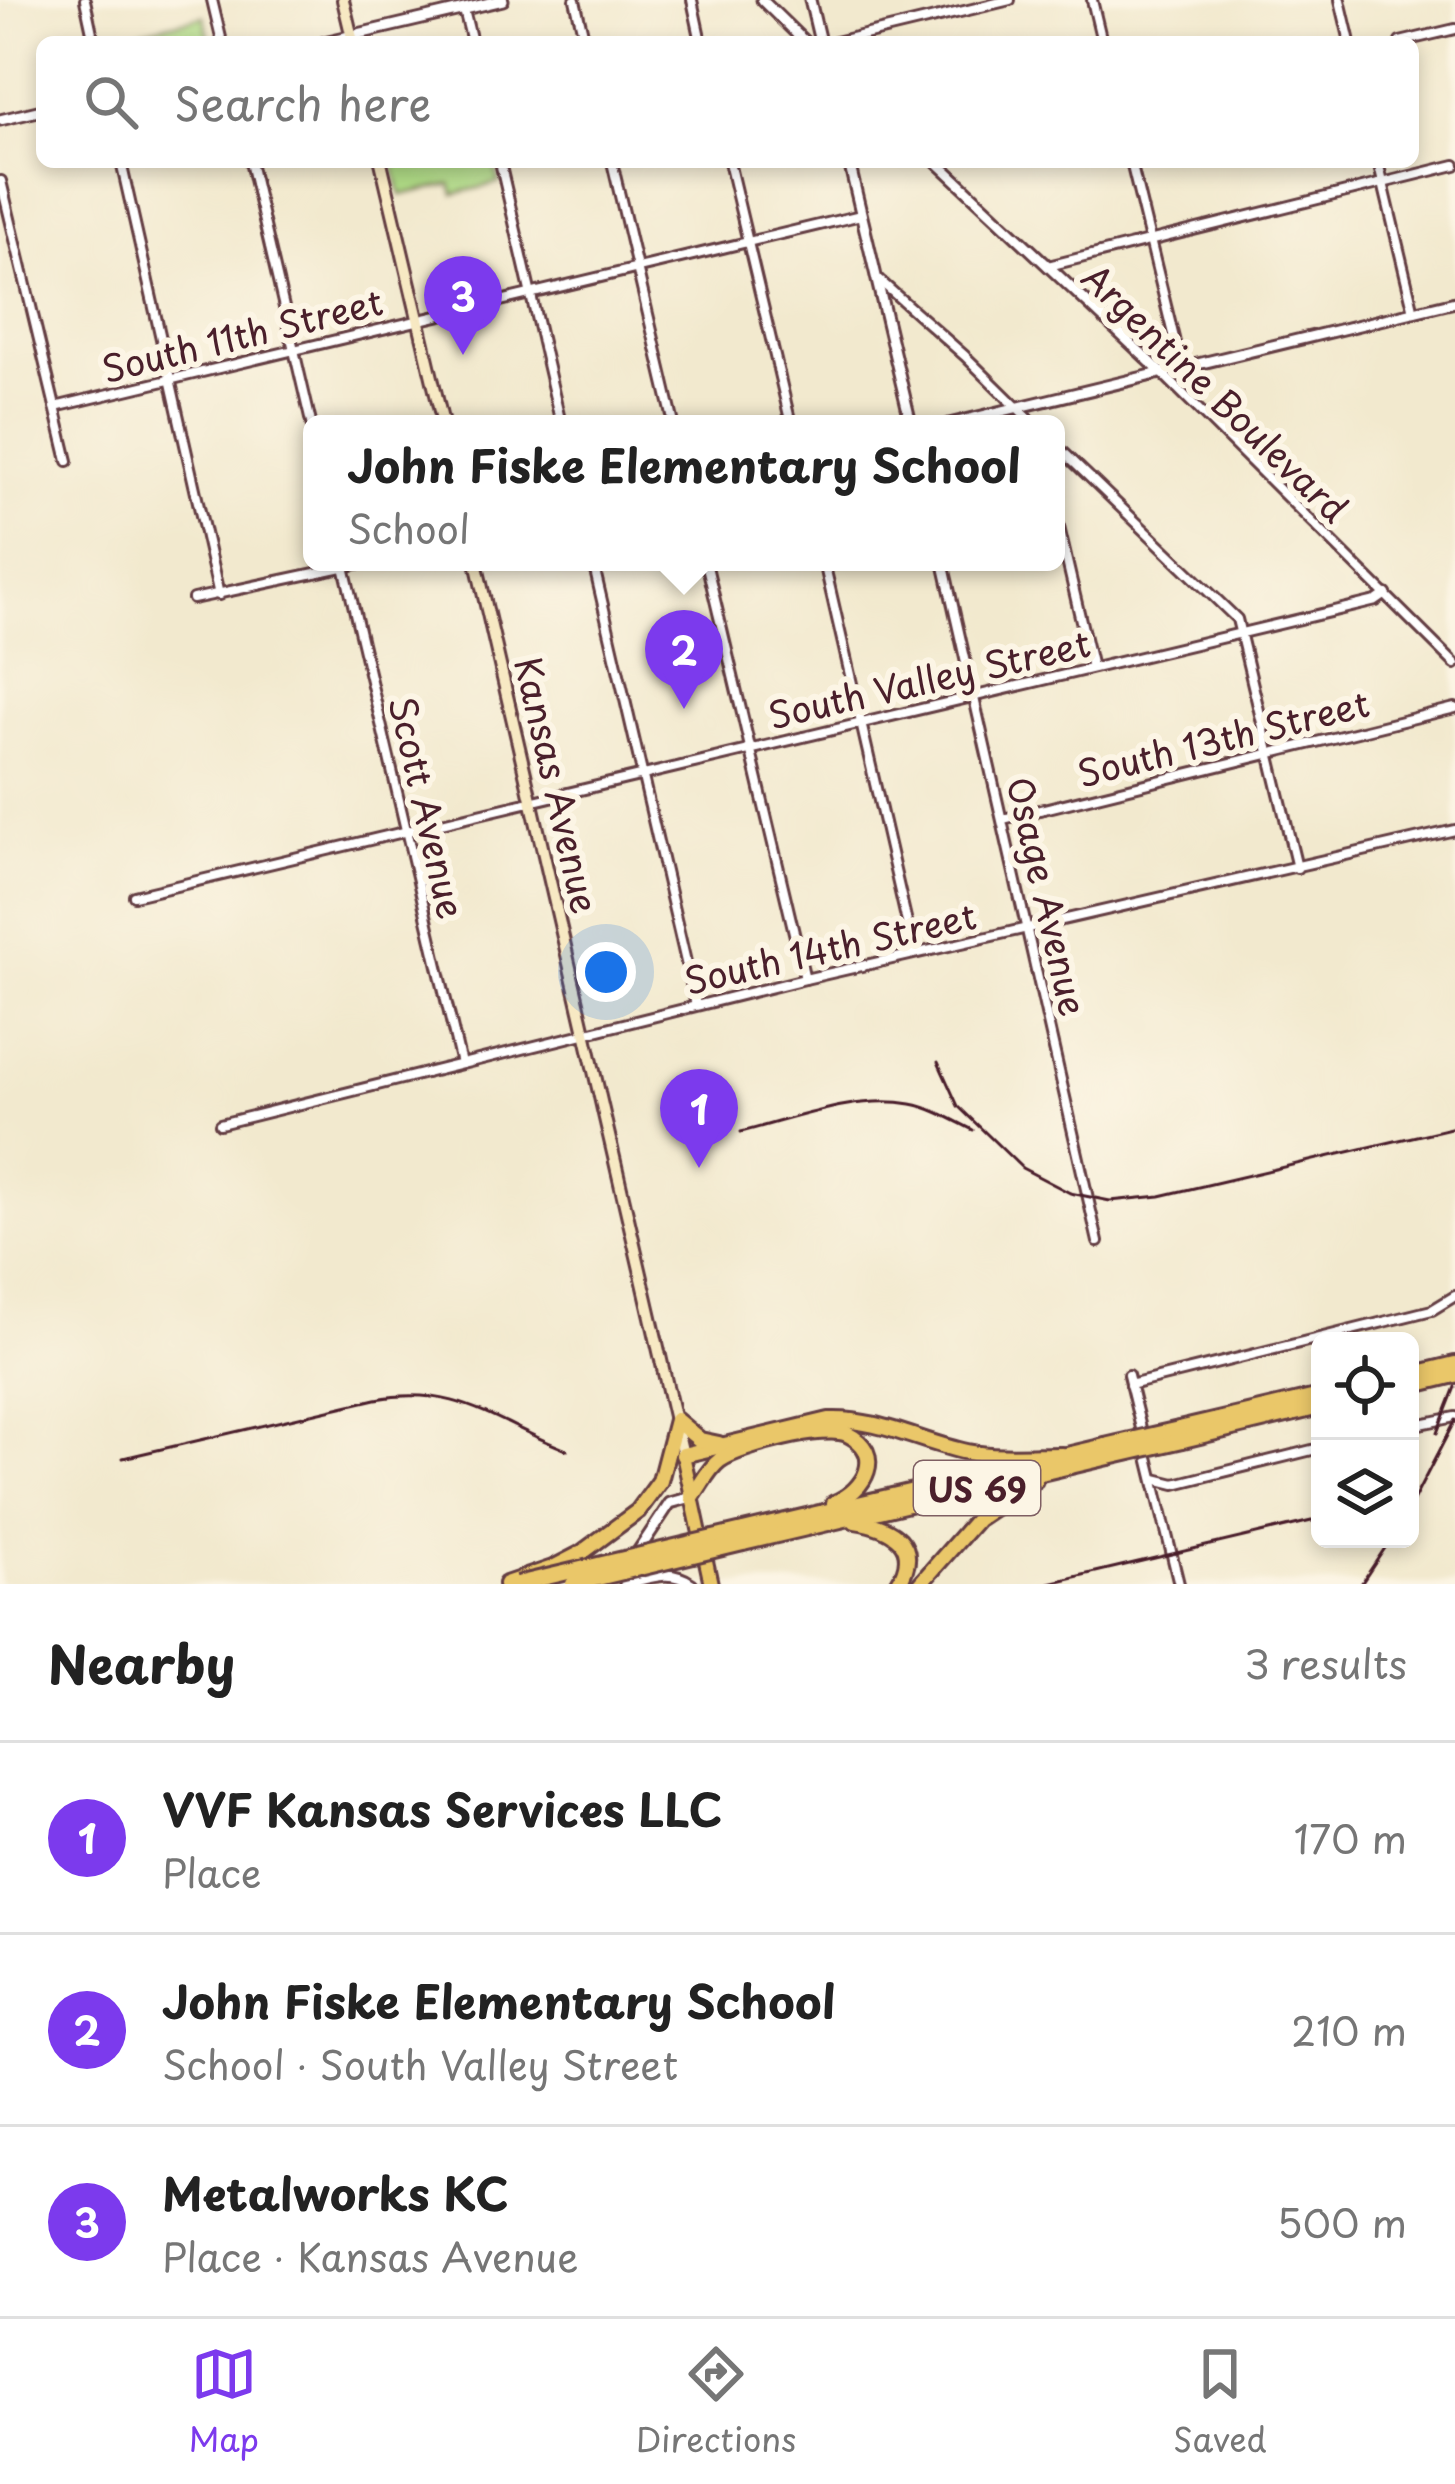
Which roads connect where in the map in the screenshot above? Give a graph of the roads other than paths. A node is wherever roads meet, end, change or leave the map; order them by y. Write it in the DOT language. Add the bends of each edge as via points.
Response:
graph roads {
  1 [pos="85,0"];
  2 [pos="212,0"];
  3 [pos="343,0"];
  4 [pos="503,0"];
  5 [pos="575,0"];
  6 [pos="692,0"];
  7 [pos="762,0"];
  8 [pos="810,0"];
  9 [pos="1010,0"];
  10 [pos="1092,0"];
  11 [pos="1340,0"];
  12 [pos="464,10"];
  13 [pos="1455,29"];
  14 [pos="93,36"];
  15 [pos="221,36"];
  16 [pos="351,36"];
  17 [pos="364,36"];
  18 [pos="470,36"];
  19 [pos="584,36"];
  20 [pos="700,36"];
  21 [pos="799,36"];
  22 [pos="819,36"];
  23 [pos="860,36"];
  24 [pos="1101,36"];
  25 [pos="1349,36"];
  26 [pos="1419,38"];
  27 [pos="36,112"];
  28 [pos="0,121"];
  29 [pos="1455,165"];
  30 [pos="123,168"];
  31 [pos="251,168"];
  32 [pos="382,168"];
  33 [pos="501,168"];
  34 [pos="613,168"];
  35 [pos="730,168"];
  36 [pos="850,168"];
  37 [pos="943,168"];
  38 [pos="1132,168"];
  39 [pos="1379,168"];
  40 [pos="2,181"];
  41 [pos="1383,183"];
  42 [pos="861,215"];
  43 [pos="748,241"];
  44 [pos="1150,241"];
  45 [pos="1047,267"];
  46 [pos="637,268"];
  47 [pos="877,278"];
  48 [pos="530,293"];
  49 [pos="1455,302"];
  50 [pos="1414,312"];
  51 [pos="418,320"];
  52 [pos="294,349"];
  53 [pos="1181,368"];
  54 [pos="1161,372"];
  55 [pos="172,378"];
  56 [pos="56,407"];
  57 [pos="1018,407"];
  58 [pos="309,415"];
  59 [pos="441,415"];
  60 [pos="559,415"];
  61 [pos="672,415"];
  62 [pos="789,415"];
  63 [pos="909,415"];
  64 [pos="986,415"];
  65 [pos="1026,415"];
  66 [pos="1065,454"];
  67 [pos="68,461"];
  68 [pos="1065,552"];
  69 [pos="319,571"];
  70 [pos="345,571"];
  71 [pos="478,571"];
  72 [pos="595,571"];
  73 [pos="708,571"];
  74 [pos="826,571"];
  75 [pos="945,571"];
  76 [pos="1385,594"];
  77 [pos="219,595"];
  78 [pos="193,599"];
  79 [pos="1241,632"];
  80 [pos="1455,664"];
  81 [pos="1092,668"];
  82 [pos="975,696"];
  83 [pos="1455,708"];
  84 [pos="860,723"];
  85 [pos="751,748"];
  86 [pos="1270,753"];
  87 [pos="643,775"];
  88 [pos="532,801"];
  89 [pos="1003,818"];
  90 [pos="1455,830"];
  91 [pos="406,831"];
  92 [pos="1297,868"];
  93 [pos="134,896"];
  94 [pos="1027,930"];
  95 [pos="914,953"];
  96 [pos="806,979"];
  97 [pos="696,1005"];
  98 [pos="585,1032"];
  99 [pos="460,1064"];
  100 [pos="220,1124"];
  101 [pos="1098,1242"];
  102 [pos="1455,1296"];
  103 [pos="1455,1364"];
  104 [pos="1455,1376"];
  105 [pos="1419,1378"];
  106 [pos="1419,1380"];
  107 [pos="1311,1398"];
  108 [pos="1311,1409"];
  109 [pos="1455,1417"];
  110 [pos="676,1420"];
  111 [pos="1419,1424"];
  112 [pos="1181,1434"];
  113 [pos="724,1445"];
  114 [pos="1311,1450"];
  115 [pos="1107,1451"];
  116 [pos="683,1455"];
  117 [pos="1062,1455"];
  118 [pos="1050,1471"];
  119 [pos="1154,1479"];
  120 [pos="692,1497"];
  121 [pos="808,1516"];
  122 [pos="844,1520"];
  123 [pos="743,1537"];
  124 [pos="506,1584"];
  125 [pos="517,1584"];
  126 [pos="529,1584"];
  127 [pos="573,1584"];
  128 [pos="625,1584"];
  129 [pos="692,1584"];
  130 [pos="711,1584"];
  131 [pos="898,1584"];
  132 [pos="920,1584"];
  133 [pos="1178,1584"];
  1 -- 14 [label="street"];
  2 -- 15 [label="street"];
  3 -- 16 [label="main road"];
  4 -- 12 [label="street"];
  5 -- 19 [label="street"];
  6 -- 20 [label="street"];
  7 -- 21 [label="street"];
  8 -- 22 [label="street"];
  9 -- 23 [label="street"];
  10 -- 24 [label="street"];
  11 -- 25 [label="street"];
  12 -- 17 [label="street"];
  12 -- 18 [label="street"];
  13 -- 26 [label="street"];
  27 -- 28 [label="street"];
  29 -- 41 [label="street"];
  30 -- 55 [label="street"];
  31 -- 52 [label="street"];
  32 -- 51 [label="main road"];
  33 -- 48 [label="street"];
  34 -- 46 [label="street"];
  35 -- 43 [label="street"];
  36 -- 42 [label="street"];
  37 -- 45 [label="street, Argentine Boulevard"];
  38 -- 44 [label="street"];
  39 -- 41 [label="street"];
  40 -- 56 [label="street"];
  41 -- 44 [label="street"];
  41 -- 50 [label="street"];
  42 -- 43 [label="street, South 11th Street"];
  42 -- 47 [label="street"];
  43 -- 46 [label="street, South 11th Street"];
  43 -- 62 [label="street"];
  44 -- 45 [label="street"];
  44 -- 53 [label="street"];
  45 -- 54 [label="street, Argentine Boulevard"];
  46 -- 48 [label="street, South 11th Street"];
  46 -- 61 [label="street"];
  47 -- 57 [label="street"];
  47 -- 63 [label="street"];
  48 -- 51 [label="street, South 11th Street"];
  48 -- 60 [label="street"];
  49 -- 50 [label="street"];
  50 -- 53 [label="street"];
  51 -- 52 [label="street, South 11th Street"];
  51 -- 59 [label="main road"];
  52 -- 55 [label="street, South 11th Street"];
  52 -- 58 [label="street"];
  53 -- 54 [label="street"];
  54 -- 57 [label="street"];
  54 -- 76 [label="street, Argentine Boulevard"];
  55 -- 56 [label="street, South 11th Street"];
  55 -- 77 [label="street"];
  56 -- 67 [label="street"];
  57 -- 64 [label="street"];
  57 -- 65 [label="street"];
  66 -- 79 [label="street" via="1237,619"];
  68 -- 81 [label="street"];
  69 -- 77 [label="street"];
  70 -- 91 [label="street, Scott Avenue"];
  71 -- 88 [label="main road, Kansas Avenue"];
  72 -- 87 [label="street"];
  73 -- 85 [label="street"];
  74 -- 84 [label="street"];
  75 -- 82 [label="street, Osage Avenue"];
  76 -- 79 [label="street, South Valley Street"];
  76 -- 80 [label="street, Argentine Boulevard"];
  77 -- 78 [label="street"];
  79 -- 81 [label="street, South Valley Street"];
  79 -- 86 [label="street"];
  81 -- 82 [label="street, South Valley Street"];
  82 -- 84 [label="street, South Valley Street"];
  82 -- 89 [label="street, Osage Avenue"];
  83 -- 86 [label="street, South 13th Street"];
  84 -- 85 [label="street, South Valley Street"];
  84 -- 95 [label="street"];
  85 -- 87 [label="street, South Valley Street"];
  85 -- 96 [label="street"];
  86 -- 89 [label="street, South 13th Street"];
  86 -- 92 [label="street"];
  87 -- 88 [label="street, South Valley Street"];
  87 -- 97 [label="street"];
  88 -- 91 [label="street, South Valley Street"];
  88 -- 98 [label="main road, Kansas Avenue"];
  89 -- 94 [label="street, Osage Avenue"];
  90 -- 92 [label="street, South 14th Street"];
  91 -- 93 [label="street, South Valley Street"];
  91 -- 99 [label="street, Scott Avenue"];
  92 -- 94 [label="street, South 14th Street"];
  94 -- 95 [label="street, South 14th Street"];
  94 -- 101 [label="street, Osage Avenue"];
  95 -- 96 [label="street, South 14th Street"];
  96 -- 97 [label="street, South 14th Street"];
  97 -- 98 [label="street, South 14th Street"];
  98 -- 99 [label="street, South 14th Street"];
  98 -- 110 [label="main road, Kansas Avenue"];
  99 -- 100 [label="street, South 14th Street"];
  102 -- 119 [label="street" via="1432,1310 1129,1380"];
  103 -- 105 [label="highway"];
  104 -- 106 [label="highway"];
  107 -- 112 [label="highway, US 69"];
  108 -- 112 [label="highway, US 69"];
  109 -- 111 [label="street"];
  110 -- 113 [label="highway" via="700,1440"];
  110 -- 116 [label="main road, Kansas Avenue"];
  110 -- 124 [label="highway, bridge" via="660,1481 625,1523 554,1568"];
  112 -- 115 [label="highway, US 69, bridge"];
  113 -- 116 [label="highway"];
  113 -- 117 [label="highway" via="848,1419 974,1453"];
  114 -- 119 [label="street" via="1175,1484"];
  115 -- 117 [label="highway, US 69"];
  115 -- 118 [label="highway, US 69"];
  116 -- 120 [label="main road, Kansas Avenue"];
  117 -- 121 [label="highway, US 69"];
  118 -- 122 [label="highway, US 69"];
  118 -- 132 [label="highway" via="977,1519"];
  119 -- 133 [label="street"];
  120 -- 121 [label="highway" via="715,1464 739,1450 825,1430 849,1435 865,1451 865,1480"];
  120 -- 126 [label="street" via="670,1503 632,1560"];
  120 -- 130 [label="main road, Kansas Avenue"];
  121 -- 123 [label="highway, US 69"];
  122 -- 123 [label="highway, US 69"];
  122 -- 131 [label="highway" via="886,1528 901,1541 907,1564"];
  123 -- 125 [label="highway, US 69, bridge"];
  123 -- 127 [label="highway, US 69, bridge"];
  128 -- 129 [label="street" via="665,1574"];
}
